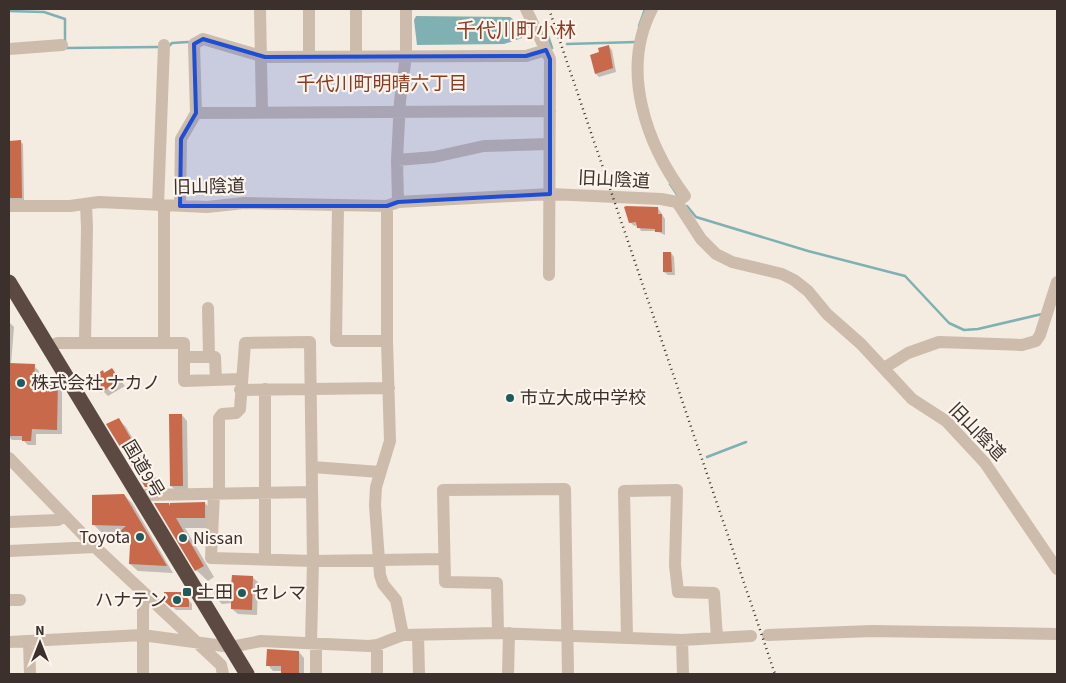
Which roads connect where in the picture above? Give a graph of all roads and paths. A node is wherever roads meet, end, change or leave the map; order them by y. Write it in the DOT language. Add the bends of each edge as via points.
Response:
graph roads {
  1 [pos="260,9"];
  2 [pos="309,9"];
  3 [pos="356,9"];
  4 [pos="406,9"];
  5 [pos="526,9"];
  6 [pos="652,9"];
  7 [pos="62,46"];
  8 [pos="164,46"];
  9 [pos="9,49"];
  10 [pos="546,50"];
  11 [pos="261,56"];
  12 [pos="406,56"];
  13 [pos="309,57"];
  14 [pos="356,57"];
  15 [pos="401,111"];
  16 [pos="550,111"];
  17 [pos="262,112"];
  18 [pos="196,113"];
  19 [pos="549,144"];
  20 [pos="397,160"];
  21 [pos="550,194"];
  22 [pos="678,202"];
  23 [pos="86,204"];
  24 [pos="393,204"];
  25 [pos="161,205"];
  26 [pos="9,206"];
  27 [pos="180,206"];
  28 [pos="338,206"];
  29 [pos="549,275"];
  30 [pos="9,282"];
  31 [pos="1057,282"];
  32 [pos="208,308"];
  33 [pos="387,341"];
  34 [pos="85,342"];
  35 [pos="164,344"];
  36 [pos="47,347"];
  37 [pos="184,357"];
  38 [pos="209,357"];
  39 [pos="884,368"];
  40 [pos="216,380"];
  41 [pos="241,385"];
  42 [pos="388,388"];
  43 [pos="311,389"];
  44 [pos="265,390"];
  45 [pos="9,458"];
  46 [pos="312,467"];
  47 [pos="380,472"];
  48 [pos="265,492"];
  49 [pos="312,492"];
  50 [pos="217,494"];
  51 [pos="139,499"];
  52 [pos="64,516"];
  53 [pos="9,522"];
  54 [pos="95,546"];
  55 [pos="9,551"];
  56 [pos="265,560"];
  57 [pos="378,560"];
  58 [pos="444,560"];
  59 [pos="313,561"];
  60 [pos="1057,569"];
  61 [pos="143,592"];
  62 [pos="504,633"];
  63 [pos="567,634"];
  64 [pos="1057,634"];
  65 [pos="142,635"];
  66 [pos="403,635"];
  67 [pos="418,635"];
  68 [pos="768,635"];
  69 [pos="750,636"];
  70 [pos="627,637"];
  71 [pos="717,638"];
  72 [pos="682,640"];
  73 [pos="29,641"];
  74 [pos="9,642"];
  75 [pos="195,642"];
  76 [pos="313,644"];
  77 [pos="377,645"];
  78 [pos="231,647"];
  79 [pos="30,674"];
  80 [pos="143,674"];
  81 [pos="223,674"];
  82 [pos="247,674"];
  83 [pos="316,674"];
  84 [pos="377,674"];
  85 [pos="419,674"];
  86 [pos="508,674"];
  87 [pos="568,674"];
  88 [pos="683,674"];
  1 -- 11 [label="street"];
  2 -- 13 [label="street"];
  3 -- 14 [label="street"];
  4 -- 12 [label="street"];
  5 -- 10 [label="street"];
  6 -- 22 [label="street" via="639,42 642,109 660,157 685,196"];
  7 -- 9 [label="street"];
  8 -- 25 [label="street"];
  10 -- 12 [label="street" via="526,56"];
  10 -- 16 [label="street" via="550,59"];
  11 -- 13 [label="street"];
  11 -- 17 [label="street"];
  11 -- 18 [label="street" via="203,39 194,44"];
  12 -- 14 [label="street"];
  12 -- 15 [label="street"];
  13 -- 14 [label="street"];
  15 -- 16 [label="street"];
  15 -- 17 [label="street"];
  15 -- 20 [label="street"];
  16 -- 19 [label="street"];
  17 -- 18 [label="street"];
  18 -- 27 [label="street" via="181,139"];
  19 -- 20 [label="street" via="484,146 434,157"];
  19 -- 21 [label="street"];
  20 -- 24 [label="street"];
  21 -- 22 [label="street, 旧山陰道"];
  21 -- 24 [label="street, 旧山陰道"];
  21 -- 29 [label="street"];
  22 -- 39 [label="street, 旧山陰道" via="701,239 716,254 732,262 794,280"];
  23 -- 25 [label="street, 旧山陰道"];
  23 -- 26 [label="street, 旧山陰道"];
  23 -- 34 [label="street"];
  24 -- 28 [label="street, 旧山陰道"];
  24 -- 33 [label="street"];
  25 -- 27 [label="street, 旧山陰道"];
  25 -- 35 [label="street"];
  27 -- 28 [label="street, 旧山陰道" via="244,203"];
  28 -- 33 [label="street" via="336,341"];
  30 -- 36 [label="highway, 国道9号"];
  31 -- 39 [label="street" via="1036,341 1022,345 940,342 908,353"];
  32 -- 38 [label="street"];
  33 -- 42 [label="street"];
  34 -- 35 [label="street"];
  34 -- 36 [label="street" via="58,343"];
  35 -- 37 [label="street" via="184,344"];
  36 -- 51 [label="highway, 国道9号"];
  37 -- 38 [label="street"];
  37 -- 40 [label="street" via="184,381"];
  38 -- 40 [label="street" via="215,357"];
  39 -- 60 [label="street, 旧山陰道" via="912,398 946,421 986,463"];
  40 -- 41 [label="street"];
  41 -- 43 [label="street" via="245,343 310,342"];
  41 -- 44 [label="street"];
  41 -- 50 [label="street" via="240,409 236,414 222,414 219,418"];
  42 -- 43 [label="street"];
  42 -- 47 [label="street" via="390,441"];
  43 -- 44 [label="street"];
  43 -- 46 [label="street"];
  44 -- 48 [label="street"];
  45 -- 52 [label="street"];
  46 -- 47 [label="street"];
  46 -- 49 [label="street"];
  47 -- 57 [label="street" via="375,505"];
  48 -- 49 [label="street"];
  48 -- 50 [label="street"];
  48 -- 56 [label="street"];
  49 -- 59 [label="street"];
  50 -- 51 [label="street" via="146,496"];
  50 -- 56 [label="street" via="211,558"];
  51 -- 78 [label="highway, 国道9号"];
  52 -- 53 [label="street" via="58,520"];
  52 -- 54 [label="street"];
  54 -- 55 [label="street"];
  54 -- 61 [label="street"];
  56 -- 59 [label="street"];
  57 -- 58 [label="street"];
  57 -- 59 [label="street"];
  57 -- 66 [label="street" via="384,584 398,607"];
  58 -- 62 [label="street" via="445,582 497,583"];
  58 -- 63 [label="street" via="443,490 565,489"];
  59 -- 76 [label="street"];
  61 -- 65 [label="street"];
  61 -- 75 [label="street"];
  62 -- 63 [label="street"];
  62 -- 67 [label="street"];
  62 -- 86 [label="street"];
  63 -- 70 [label="street"];
  63 -- 87 [label="street"];
  64 -- 68 [label="street" via="872,631"];
  65 -- 73 [label="street"];
  65 -- 75 [label="street"];
  65 -- 80 [label="street"];
  66 -- 67 [label="street"];
  66 -- 77 [label="street"];
  67 -- 85 [label="street"];
  69 -- 71 [label="street"];
  70 -- 71 [label="street" via="624,491 677,490 675,565 678,592 714,593"];
  70 -- 72 [label="street"];
  71 -- 72 [label="street"];
  72 -- 88 [label="street"];
  73 -- 74 [label="street"];
  73 -- 79 [label="street"];
  75 -- 78 [label="street"];
  75 -- 81 [label="street" via="221,665"];
  76 -- 77 [label="street"];
  76 -- 78 [label="street" via="261,641"];
  76 -- 83 [label="street"];
  77 -- 84 [label="street"];
  78 -- 82 [label="highway, 国道9号"];
}
